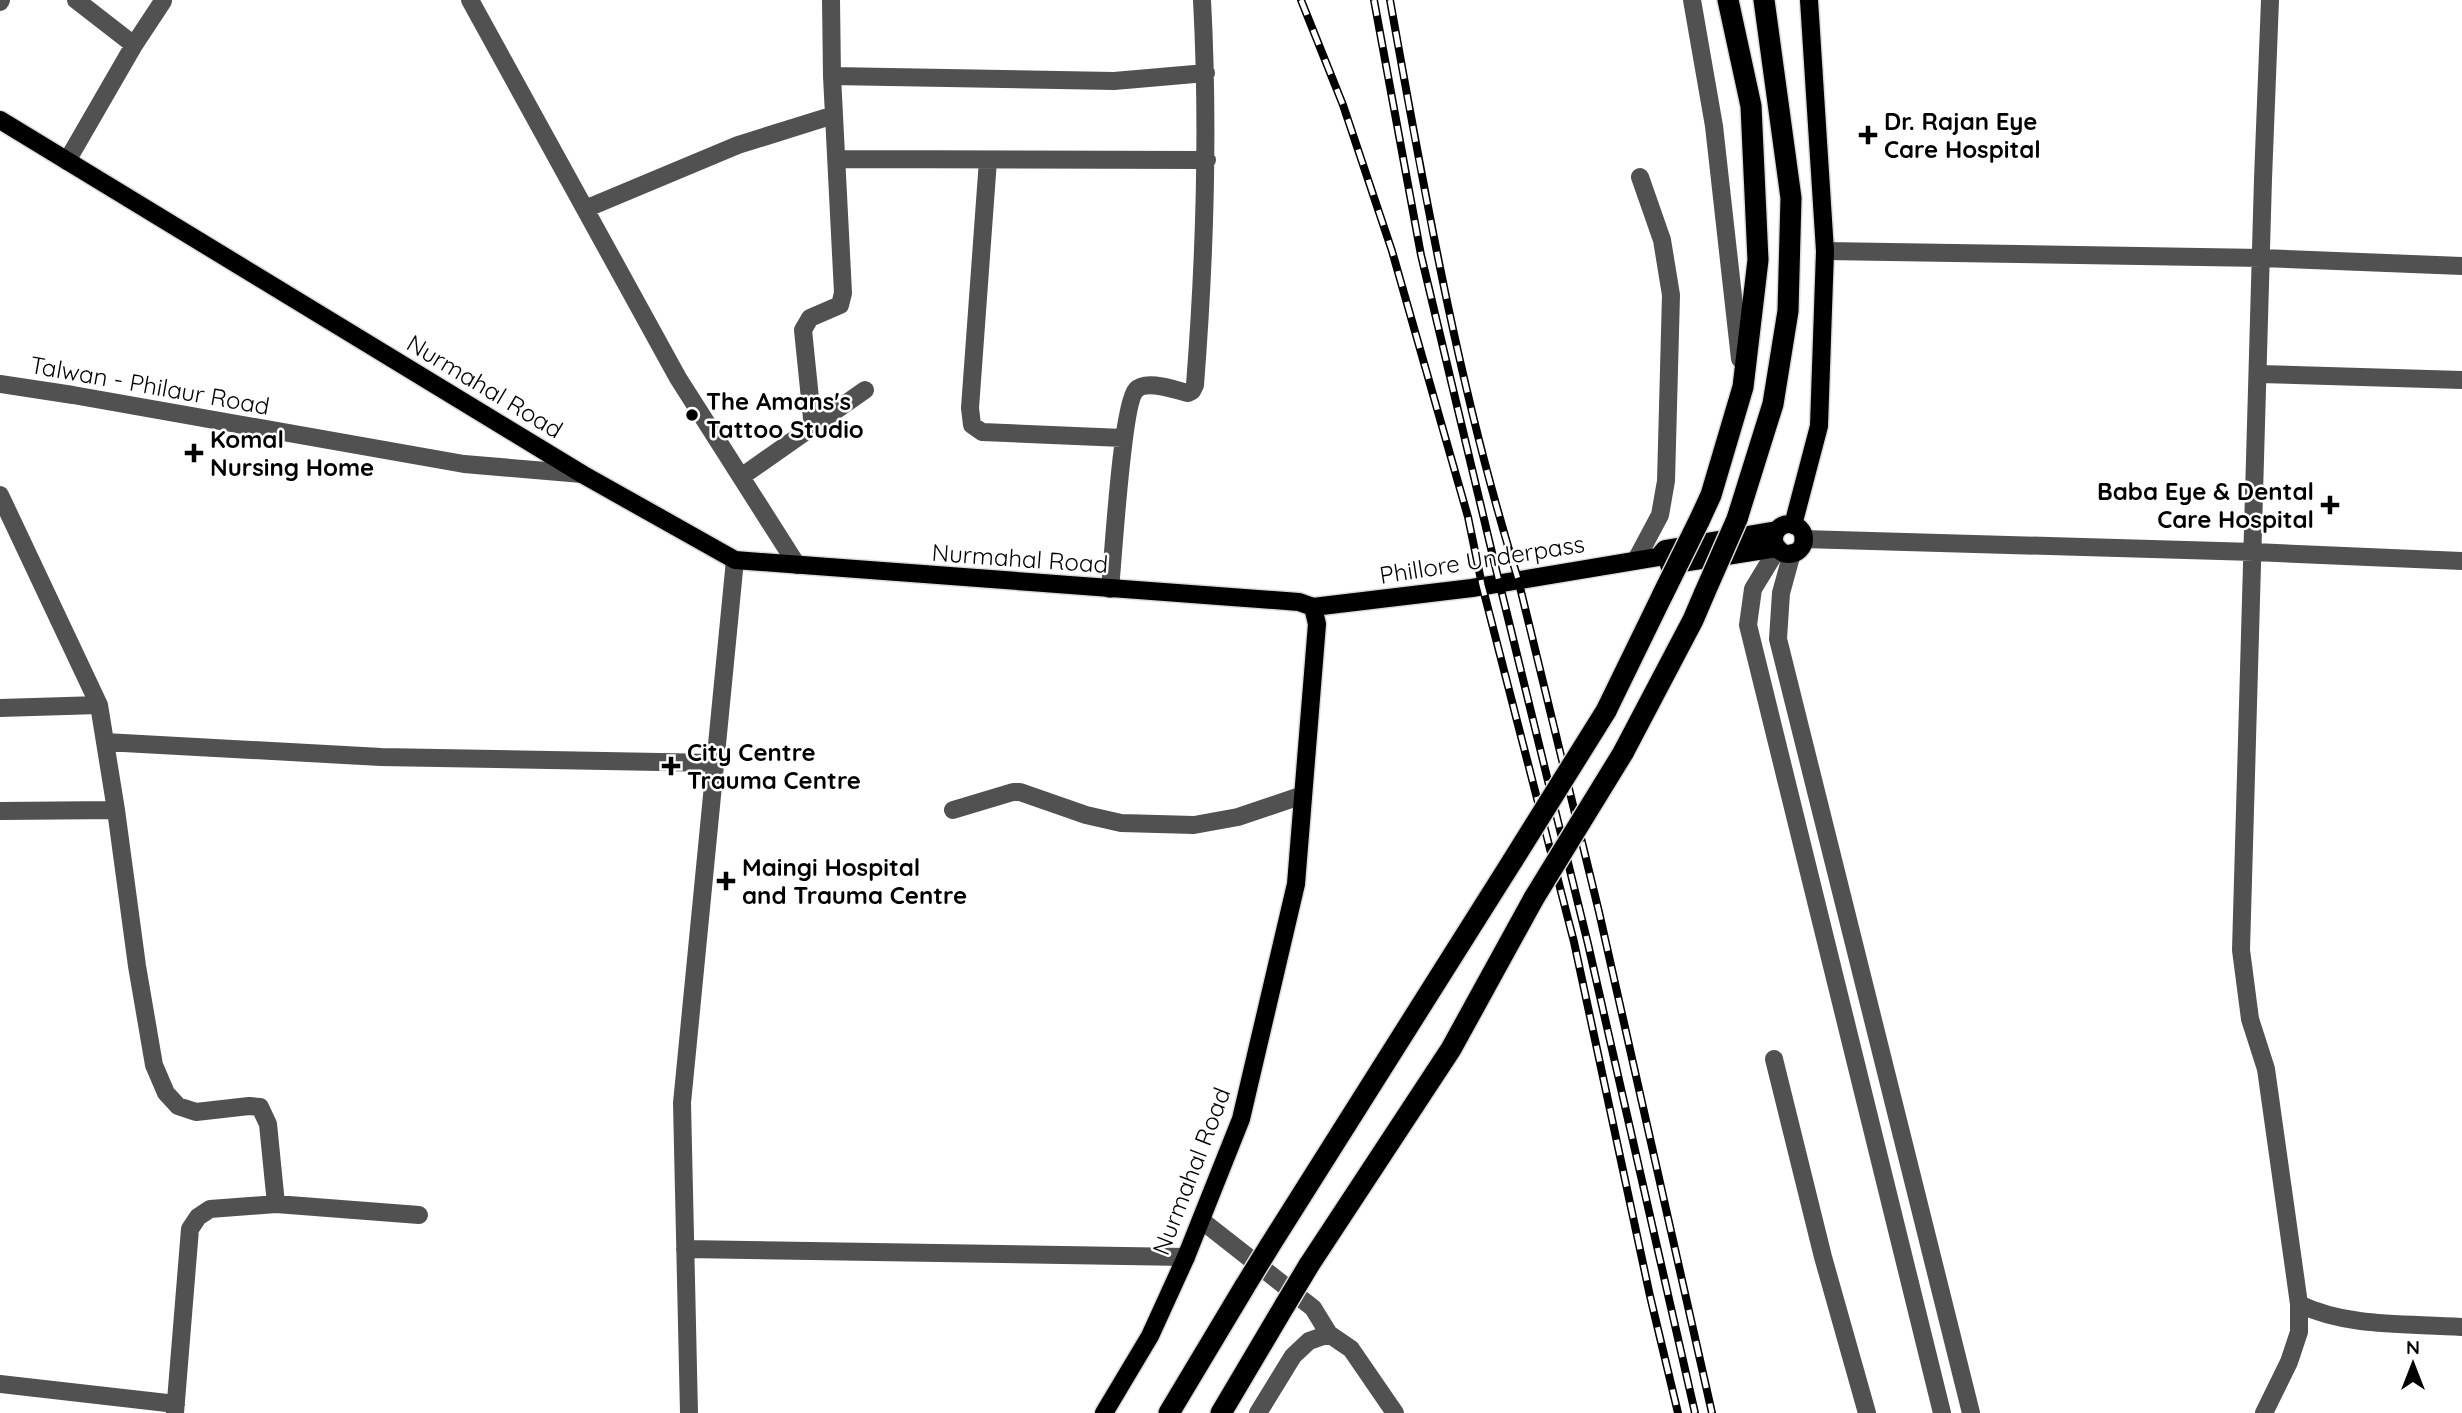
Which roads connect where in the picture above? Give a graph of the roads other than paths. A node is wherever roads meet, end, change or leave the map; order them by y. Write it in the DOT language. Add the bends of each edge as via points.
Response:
graph roads {
  1 [pos="76,0"];
  2 [pos="470,0"];
  3 [pos="831,0"];
  4 [pos="1202,0"];
  5 [pos="1692,0"];
  6 [pos="1728,0"];
  7 [pos="1764,0"];
  8 [pos="1809,0"];
  9 [pos="2270,0"];
  10 [pos="163,1"];
  11 [pos="134,45"];
  12 [pos="1206,73"];
  13 [pos="832,76"];
  14 [pos="834,115"];
  15 [pos="0,120"];
  16 [pos="838,159"];
  17 [pos="988,160"];
  18 [pos="1207,160"];
  19 [pos="67,161"];
  20 [pos="1640,177"];
  21 [pos="585,209"];
  22 [pos="1825,251"];
  23 [pos="2262,258"];
  24 [pos="2462,266"];
  25 [pos="2259,374"];
  26 [pos="2462,380"];
  27 [pos="0,384"];
  28 [pos="1743,387"];
  29 [pos="865,390"];
  30 [pos="813,428"];
  31 [pos="1123,438"];
  32 [pos="582,474"];
  33 [pos="741,477"];
  34 [pos="0,495"];
  35 [pos="1787,540"];
  36 [pos="2254,552"];
  37 [pos="735,560"];
  38 [pos="1636,560"];
  39 [pos="2462,561"];
  40 [pos="797,565"];
  41 [pos="1110,589"];
  42 [pos="1313,607"];
  43 [pos="99,705"];
  44 [pos="0,708"];
  45 [pos="105,742"];
  46 [pos="715,763"];
  47 [pos="1303,795"];
  48 [pos="116,810"];
  49 [pos="953,810"];
  50 [pos="0,811"];
  51 [pos="1774,1059"];
  52 [pos="276,1204"];
  53 [pos="419,1215"];
  54 [pos="1201,1220"];
  55 [pos="685,1249"];
  56 [pos="1186,1257"];
  57 [pos="2299,1304"];
  58 [pos="2462,1326"];
  59 [pos="1329,1334"];
  60 [pos="0,1384"];
  61 [pos="175,1408"];
  62 [pos="689,1413"];
  63 [pos="1104,1413"];
  64 [pos="1169,1413"];
  65 [pos="1221,1413"];
  66 [pos="1258,1413"];
  67 [pos="1395,1413"];
  68 [pos="1867,1413"];
  69 [pos="1942,1413"];
  70 [pos="1970,1413"];
  71 [pos="2264,1413"];
  1 -- 11 [label="street"];
  2 -- 21 [label="street"];
  3 -- 13 [label="street"];
  4 -- 12 [label="street"];
  5 -- 28 [label="street" via="1714,125"];
  6 -- 28 [label="highway" via="1751,106 1758,260"];
  7 -- 65 [label="highway, bridge" via="1791,198 1788,312 1773,404 1737,519 1693,620 1623,753 1534,898 1451,1049 1309,1265"];
  8 -- 22 [label="main road"];
  9 -- 23 [label="street"];
  10 -- 11 [label="street"];
  11 -- 19 [label="street"];
  12 -- 13 [label="street" via="1114,81"];
  12 -- 18 [label="street"];
  13 -- 14 [label="street"];
  14 -- 16 [label="street"];
  14 -- 21 [label="street" via="738,145"];
  15 -- 19 [label="main road, Nurmahal Road"];
  16 -- 17 [label="street"];
  16 -- 30 [label="street" via="842,300 835,309 810,318 803,330"];
  17 -- 18 [label="street"];
  17 -- 31 [label="street" via="972,425 982,432"];
  18 -- 31 [label="street" via="1194,389 1188,393 1143,386 1135,391"];
  19 -- 32 [label="main road, Nurmahal Road"];
  20 -- 38 [label="street" via="1662,240 1671,295 1666,481 1660,515"];
  21 -- 33 [label="street" via="678,378"];
  22 -- 23 [label="street"];
  22 -- 35 [label="main road" via="1819,426"];
  23 -- 24 [label="street"];
  23 -- 25 [label="street"];
  25 -- 26 [label="street"];
  25 -- 36 [label="street"];
  27 -- 32 [label="street, Talwan - Philaur Road" via="464,464"];
  28 -- 64 [label="highway, bridge" via="1711,495 1606,711"];
  29 -- 30 [label="street"];
  30 -- 33 [label="street"];
  31 -- 41 [label="street"];
  32 -- 37 [label="main road, Nurmahal Road"];
  33 -- 40 [label="street"];
  34 -- 43 [label="street"];
  35 -- 36 [label="street"];
  35 -- 38 [label="main road, Phillore Underpass" via="1667,565 1658,557"];
  35 -- 69 [label="street" via="1753,589 1748,625"];
  35 -- 70 [label="street" via="1778,639"];
  36 -- 39 [label="street"];
  36 -- 57 [label="street" via="2242,957 2250,1019 2266,1069"];
  37 -- 40 [label="main road, Nurmahal Road"];
  37 -- 46 [label="street"];
  38 -- 42 [label="main road, Phillore Underpass"];
  40 -- 41 [label="main road, Nurmahal Road"];
  41 -- 42 [label="main road, Nurmahal Road" via="1299,602"];
  42 -- 47 [label="main road, Nurmahal Road" via="1317,624"];
  43 -- 44 [label="street"];
  43 -- 45 [label="street"];
  45 -- 46 [label="street" via="381,757"];
  45 -- 48 [label="street"];
  46 -- 55 [label="street" via="682,1103"];
  47 -- 49 [label="street" via="1238,817 1194,825 1121,823 1020,792"];
  47 -- 54 [label="main road, Nurmahal Road" via="1296,884 1244,1106"];
  48 -- 50 [label="street"];
  48 -- 52 [label="street" via="136,966 155,1065 166,1093 178,1106 197,1112 260,1107 268,1124"];
  51 -- 68 [label="street"];
  52 -- 53 [label="street"];
  52 -- 61 [label="street" via="209,1209 190,1229"];
  54 -- 56 [label="main road, Nurmahal Road"];
  54 -- 59 [label="street" via="1313,1308"];
  55 -- 56 [label="street"];
  55 -- 62 [label="street"];
  56 -- 63 [label="main road, Nurmahal Road" via="1150,1336"];
  57 -- 58 [label="street" via="2345,1319"];
  57 -- 71 [label="street" via="2299,1332"];
  59 -- 66 [label="street" via="1309,1342 1293,1356"];
  59 -- 67 [label="street" via="1351,1349"];
  60 -- 61 [label="street"];
}
